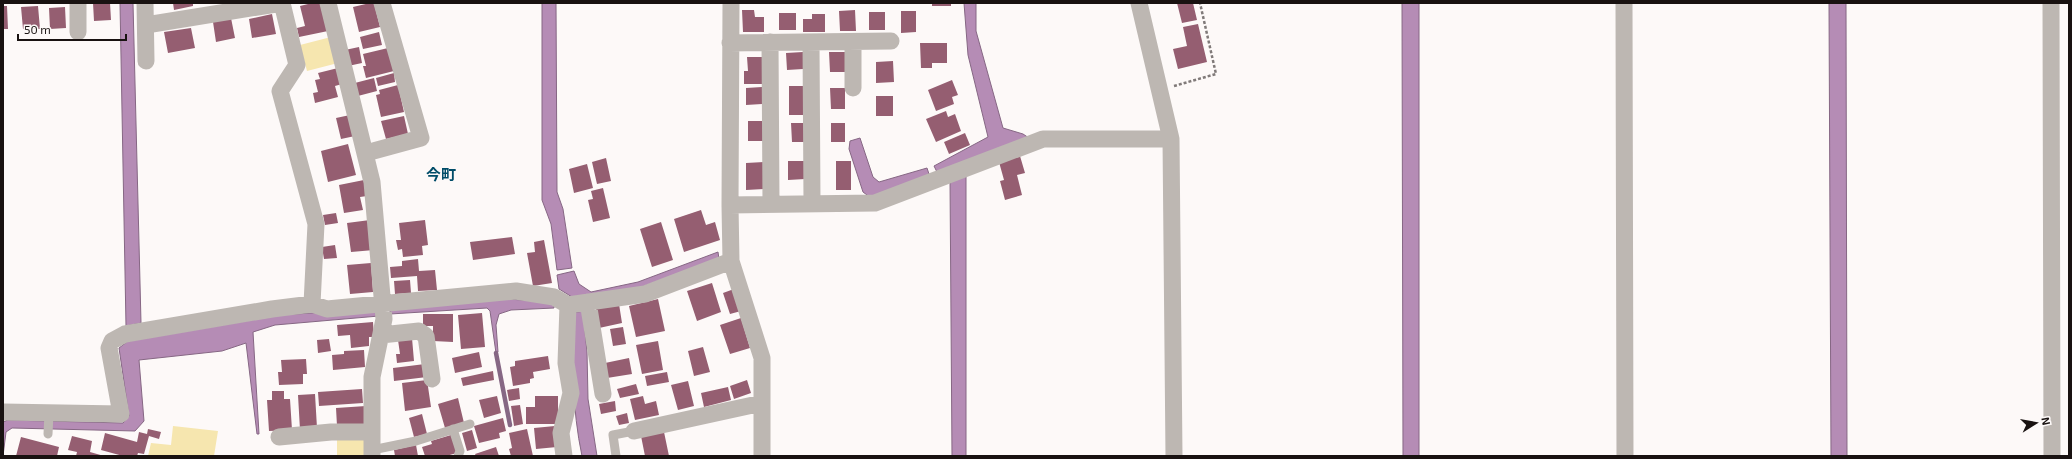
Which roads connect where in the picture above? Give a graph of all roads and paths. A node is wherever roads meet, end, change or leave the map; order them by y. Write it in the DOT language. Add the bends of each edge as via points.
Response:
graph roads {
  1 [pos="78,3"];
  2 [pos="146,3"];
  3 [pos="282,3"];
  4 [pos="328,3"];
  5 [pos="382,3"];
  6 [pos="731,3"];
  7 [pos="1139,3"];
  8 [pos="1200,3"];
  9 [pos="1624,3"];
  10 [pos="2051,3"];
  11 [pos="146,25"];
  12 [pos="78,32"];
  13 [pos="891,41"];
  14 [pos="770,42"];
  15 [pos="810,42"];
  16 [pos="853,42"];
  17 [pos="730,43"];
  18 [pos="146,61"];
  19 [pos="853,88"];
  20 [pos="1160,90"];
  21 [pos="1171,139"];
  22 [pos="366,153"];
  23 [pos="812,203"];
  24 [pos="771,204"];
  25 [pos="730,205"];
  26 [pos="731,260"];
  27 [pos="588,302"];
  28 [pos="312,304"];
  29 [pos="382,304"];
  30 [pos="568,305"];
  31 [pos="380,335"];
  32 [pos="432,379"];
  33 [pos="604,394"];
  34 [pos="762,403"];
  35 [pos="3,412"];
  36 [pos="48,413"];
  37 [pos="470,424"];
  38 [pos="453,429"];
  39 [pos="634,431"];
  40 [pos="372,432"];
  41 [pos="48,434"];
  42 [pos="279,437"];
  43 [pos="372,453"];
  44 [pos="458,456"];
  45 [pos="564,456"];
  46 [pos="616,456"];
  47 [pos="762,456"];
  48 [pos="1174,456"];
  49 [pos="1625,456"];
  50 [pos="2052,456"];
  1 -- 12 [label="street"];
  2 -- 11 [label="street"];
  3 -- 11 [label="street"];
  3 -- 28 [label="street" via="297,65 280,91 316,224"];
  4 -- 22 [label="street"];
  5 -- 22 [label="street" via="421,138"];
  6 -- 17 [label="street"];
  7 -- 20 [label="street"];
  8 -- 20 [label="path" via="1216,74"];
  9 -- 49 [label="street"];
  10 -- 50 [label="street"];
  11 -- 18 [label="street"];
  13 -- 16 [label="street"];
  14 -- 15 [label="street"];
  14 -- 17 [label="street"];
  14 -- 24 [label="street"];
  15 -- 16 [label="street"];
  15 -- 23 [label="street"];
  16 -- 19 [label="street"];
  17 -- 25 [label="street"];
  20 -- 21 [label="street"];
  21 -- 23 [label="street" via="1043,139 875,203"];
  21 -- 48 [label="street"];
  22 -- 29 [label="street" via="372,182"];
  23 -- 24 [label="street"];
  24 -- 25 [label="street"];
  25 -- 26 [label="street"];
  26 -- 27 [label="street" via="645,294"];
  26 -- 34 [label="street" via="762,358"];
  27 -- 30 [label="street"];
  27 -- 33 [label="street"];
  28 -- 29 [label="street" via="327,309"];
  28 -- 36 [label="street" via="125,334 112,341 109,348 121,414"];
  29 -- 30 [label="street" via="516,291 554,297"];
  29 -- 31 [label="street" via="384,319"];
  30 -- 45 [label="street" via="566,363 571,393 561,433"];
  31 -- 32 [label="street" via="419,331 426,336"];
  31 -- 40 [label="street" via="372,377"];
  34 -- 39 [label="street"];
  34 -- 47 [label="street"];
  35 -- 36 [label="street"];
  36 -- 41 [label="lane"];
  37 -- 38 [label="lane"];
  38 -- 43 [label="lane"];
  38 -- 44 [label="lane" via="460,451"];
  39 -- 46 [label="lane" via="613,435"];
  40 -- 42 [label="street" via="331,432"];
  40 -- 43 [label="street"];
}
